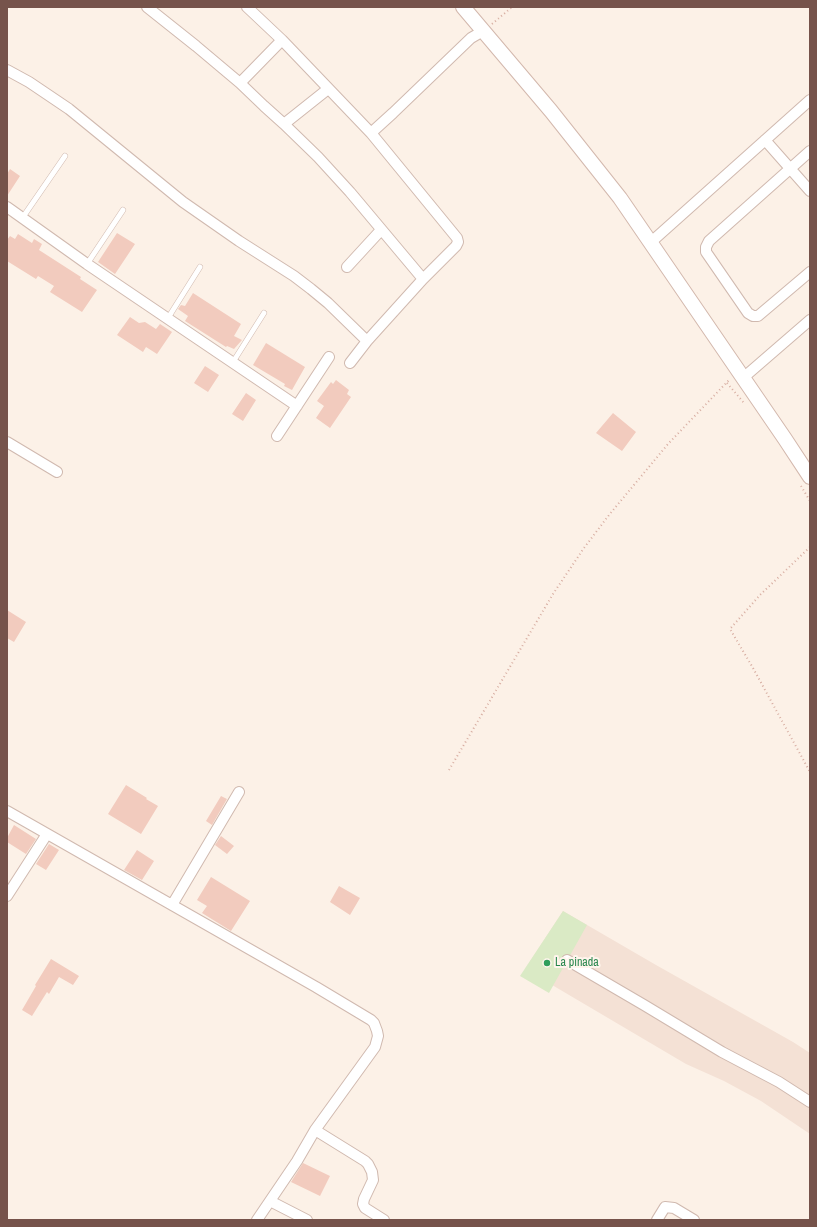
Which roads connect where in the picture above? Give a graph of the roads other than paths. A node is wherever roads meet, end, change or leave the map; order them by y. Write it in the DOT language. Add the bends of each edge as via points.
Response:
graph roads {
  1 [pos="147,7"];
  2 [pos="247,7"];
  3 [pos="462,7"];
  4 [pos="483,31"];
  5 [pos="282,40"];
  6 [pos="7,70"];
  7 [pos="240,83"];
  8 [pos="328,88"];
  9 [pos="810,100"];
  10 [pos="284,124"];
  11 [pos="371,133"];
  12 [pos="765,140"];
  13 [pos="810,151"];
  14 [pos="65,156"];
  15 [pos="790,168"];
  16 [pos="810,191"];
  17 [pos="7,207"];
  18 [pos="123,210"];
  19 [pos="23,217"];
  20 [pos="381,230"];
  21 [pos="650,243"];
  22 [pos="87,264"];
  23 [pos="200,267"];
  24 [pos="347,267"];
  25 [pos="810,272"];
  26 [pos="423,279"];
  27 [pos="264,313"];
  28 [pos="168,318"];
  29 [pos="810,320"];
  30 [pos="367,341"];
  31 [pos="329,357"];
  32 [pos="233,362"];
  33 [pos="350,363"];
  34 [pos="740,374"];
  35 [pos="297,406"];
  36 [pos="277,436"];
  37 [pos="7,442"];
  38 [pos="57,472"];
  39 [pos="810,477"];
  40 [pos="239,792"];
  41 [pos="7,812"];
  42 [pos="47,834"];
  43 [pos="7,896"];
  44 [pos="172,905"];
  45 [pos="567,960"];
  46 [pos="810,1102"];
  47 [pos="315,1130"];
  48 [pos="270,1201"];
  49 [pos="257,1220"];
  50 [pos="307,1220"];
  51 [pos="384,1220"];
  52 [pos="657,1220"];
  53 [pos="694,1220"];
  1 -- 7 [label="street"];
  2 -- 5 [label="street"];
  3 -- 4 [label="street"];
  4 -- 11 [label="street" via="471,38"];
  4 -- 21 [label="street" via="587,155"];
  5 -- 7 [label="street"];
  5 -- 8 [label="street"];
  6 -- 30 [label="street" via="64,106 183,202 294,276 328,303"];
  7 -- 10 [label="street"];
  8 -- 10 [label="street"];
  8 -- 11 [label="street"];
  9 -- 12 [label="street"];
  10 -- 20 [label="street" via="318,157"];
  11 -- 26 [label="street" via="457,238 456,246"];
  12 -- 15 [label="street"];
  12 -- 21 [label="street"];
  13 -- 15 [label="street"];
  14 -- 19 [label="lane"];
  15 -- 16 [label="street"];
  15 -- 25 [label="street" via="709,241 706,252 748,313 753,316 758,316"];
  17 -- 19 [label="street"];
  18 -- 22 [label="lane"];
  19 -- 22 [label="street"];
  20 -- 24 [label="street"];
  20 -- 26 [label="street"];
  21 -- 34 [label="street"];
  22 -- 28 [label="street"];
  23 -- 28 [label="lane"];
  26 -- 30 [label="street"];
  27 -- 32 [label="lane"];
  28 -- 32 [label="street"];
  29 -- 34 [label="street"];
  30 -- 33 [label="street"];
  31 -- 35 [label="street"];
  32 -- 35 [label="street"];
  34 -- 39 [label="street"];
  35 -- 36 [label="street"];
  37 -- 38 [label="street"];
  40 -- 44 [label="street"];
  41 -- 42 [label="street"];
  42 -- 43 [label="street"];
  42 -- 44 [label="street"];
  44 -- 47 [label="street" via="374,1023 378,1036 375,1047"];
  45 -- 46 [label="street"];
  47 -- 48 [label="street"];
  47 -- 51 [label="street" via="368,1164 373,1180 363,1204"];
  48 -- 49 [label="street"];
  48 -- 50 [label="street"];
  52 -- 53 [label="street" via="665,1207 674,1208"];
}
